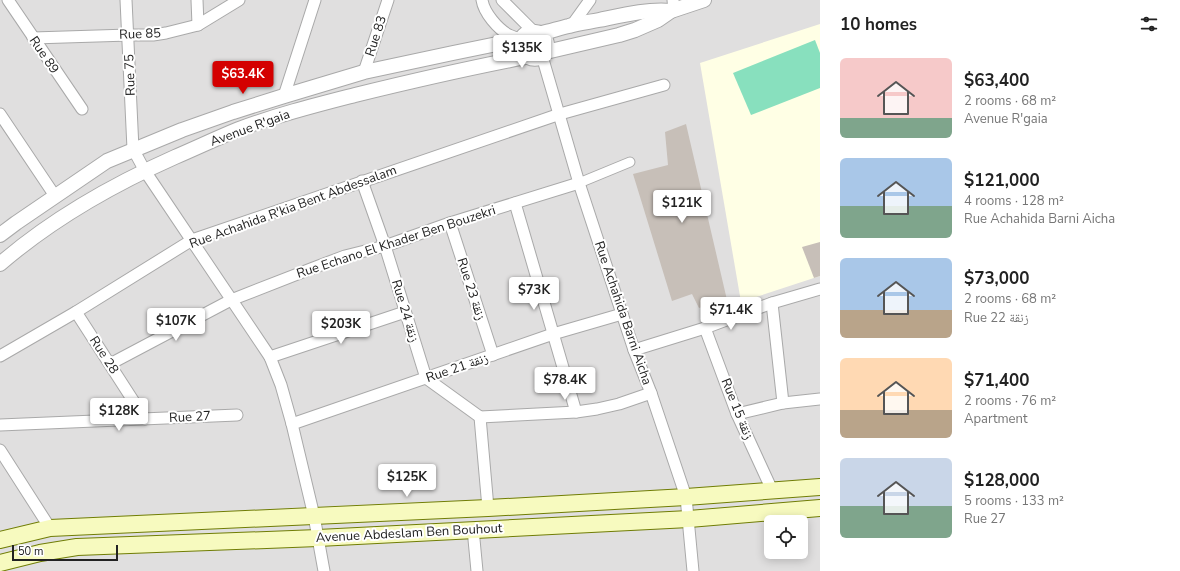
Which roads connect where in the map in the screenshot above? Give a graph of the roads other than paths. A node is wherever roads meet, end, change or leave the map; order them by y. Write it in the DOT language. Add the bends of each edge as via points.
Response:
graph roads {
  1 [pos="8,0"];
  2 [pos="126,0"];
  3 [pos="197,0"];
  4 [pos="239,0"];
  5 [pos="315,0"];
  6 [pos="388,0"];
  7 [pos="482,0"];
  8 [pos="590,0"];
  9 [pos="704,0"];
  10 [pos="506,1"];
  11 [pos="673,7"];
  12 [pos="198,25"];
  13 [pos="572,25"];
  14 [pos="129,35"];
  15 [pos="529,36"];
  16 [pos="33,38"];
  17 [pos="544,54"];
  18 [pos="526,57"];
  19 [pos="364,72"];
  20 [pos="664,86"];
  21 [pos="284,96"];
  22 [pos="82,110"];
  23 [pos="0,114"];
  24 [pos="560,114"];
  25 [pos="3,126"];
  26 [pos="133,149"];
  27 [pos="630,162"];
  28 [pos="145,171"];
  29 [pos="362,181"];
  30 [pos="579,183"];
  31 [pos="55,196"];
  32 [pos="515,203"];
  33 [pos="450,223"];
  34 [pos="0,235"];
  35 [pos="192,240"];
  36 [pos="385,246"];
  37 [pos="0,264"];
  38 [pos="820,289"];
  39 [pos="232,300"];
  40 [pos="772,304"];
  41 [pos="76,312"];
  42 [pos="405,312"];
  43 [pos="622,314"];
  44 [pos="706,328"];
  45 [pos="553,334"];
  46 [pos="634,350"];
  47 [pos="492,355"];
  48 [pos="0,356"];
  49 [pos="270,357"];
  50 [pos="110,364"];
  51 [pos="426,378"];
  52 [pos="651,393"];
  53 [pos="820,399"];
  54 [pos="783,403"];
  55 [pos="576,412"];
  56 [pos="737,414"];
  57 [pos="237,415"];
  58 [pos="480,416"];
  59 [pos="145,419"];
  60 [pos="292,424"];
  61 [pos="0,425"];
  62 [pos="0,450"];
  63 [pos="820,487"];
  64 [pos="772,490"];
  65 [pos="686,497"];
  66 [pos="488,508"];
  67 [pos="820,508"];
  68 [pos="314,516"];
  69 [pos="689,519"];
  70 [pos="50,528"];
  71 [pos="473,529"];
  72 [pos="318,538"];
  73 [pos="0,540"];
  74 [pos="0,563"];
  75 [pos="324,571"];
  76 [pos="477,571"];
  77 [pos="693,571"];
  1 -- 16 [label="street, Rue 89"];
  2 -- 14 [label="street, Rue 75"];
  3 -- 12 [label="street"];
  4 -- 12 [label="street, Rue 85"];
  5 -- 21 [label="street"];
  6 -- 19 [label="street, Rue 83"];
  7 -- 15 [label="street" via="486,11 510,36"];
  8 -- 13 [label="street"];
  9 -- 11 [label="street, Avenue R'gaia"];
  10 -- 15 [label="street"];
  11 -- 13 [label="street, Avenue R'gaia"];
  11 -- 17 [label="street, Avenue R'gaia" via="658,20 635,30"];
  12 -- 14 [label="street, Rue 85" via="153,35"];
  13 -- 15 [label="street, Avenue R'gaia"];
  14 -- 16 [label="street, Rue 85"];
  14 -- 26 [label="street, Rue 75"];
  15 -- 17 [label="street" via="545,36 548,47"];
  15 -- 18 [label="street" via="520,47"];
  15 -- 19 [label="street, Avenue R'gaia"];
  16 -- 22 [label="street, Rue 89"];
  17 -- 18 [label="street" via="537,59"];
  17 -- 24 [label="street, Rue Achahida Barni Aicha"];
  18 -- 28 [label="street, Avenue R'gaia" via="431,76 310,106 239,129"];
  19 -- 21 [label="street, Avenue R'gaia"];
  20 -- 24 [label="street, Rue Achahida R'kia Bent Abdessalam"];
  21 -- 26 [label="street, Avenue R'gaia"];
  23 -- 25 [label="street"];
  24 -- 29 [label="street, Rue Achahida R'kia Bent Abdessalam"];
  24 -- 30 [label="street, Rue Achahida Barni Aicha"];
  25 -- 31 [label="street"];
  26 -- 28 [label="street"];
  26 -- 31 [label="street, Avenue R'gaia" via="107,161"];
  27 -- 30 [label="street"];
  28 -- 35 [label="street"];
  28 -- 37 [label="street, Avenue R'gaia" via="62,217"];
  29 -- 35 [label="street, Rue Achahida R'kia Bent Abdessalam"];
  29 -- 36 [label="street, Rue 24 زنقة"];
  30 -- 32 [label="street, Rue Echano El Khader Ben Bouzekri"];
  30 -- 43 [label="street, Rue Achahida Barni Aicha"];
  31 -- 34 [label="street, Avenue R'gaia"];
  32 -- 33 [label="street, Rue Echano El Khader Ben Bouzekri"];
  32 -- 45 [label="street"];
  33 -- 36 [label="street, Rue Echano El Khader Ben Bouzekri"];
  33 -- 47 [label="street, Rue 23 زنقة"];
  35 -- 39 [label="street"];
  35 -- 41 [label="street, Rue Achahida R'kia Bent Abdessalam"];
  36 -- 39 [label="street, Rue Echano El Khader Ben Bouzekri" via="345,256"];
  36 -- 42 [label="street, Rue 24 زنقة"];
  38 -- 40 [label="street"];
  39 -- 49 [label="street"];
  39 -- 50 [label="street, Rue Echano El Khader Ben Bouzekri"];
  40 -- 44 [label="street"];
  40 -- 54 [label="street"];
  41 -- 48 [label="street, Rue Achahida R'kia Bent Abdessalam"];
  41 -- 50 [label="street, Rue 28"];
  42 -- 49 [label="street"];
  42 -- 51 [label="street, Rue 24 زنقة"];
  43 -- 45 [label="street, Rue 21 زنقة"];
  43 -- 46 [label="street, Rue Achahida Barni Aicha"];
  44 -- 46 [label="street"];
  44 -- 56 [label="street, Rue 15 زنقة"];
  45 -- 47 [label="street, Rue 21 زنقة"];
  45 -- 55 [label="street"];
  46 -- 52 [label="street, Rue Achahida Barni Aicha"];
  47 -- 51 [label="street, Rue 21 زنقة"];
  49 -- 60 [label="street"];
  50 -- 59 [label="street, Rue 28"];
  51 -- 58 [label="street"];
  51 -- 60 [label="street, Rue 21 زنقة"];
  52 -- 55 [label="street" via="619,404"];
  52 -- 65 [label="street, Rue Achahida Barni Aicha"];
  53 -- 54 [label="street"];
  54 -- 56 [label="street"];
  55 -- 58 [label="street"];
  56 -- 64 [label="street, Rue 15 زنقة"];
  57 -- 59 [label="street, Rue 27"];
  58 -- 66 [label="street"];
  59 -- 61 [label="street, Rue 27"];
  60 -- 68 [label="street"];
  62 -- 70 [label="street"];
  63 -- 64 [label="main road, Avenue Abdeslam Ben Bouhout"];
  64 -- 65 [label="main road, Avenue Abdeslam Ben Bouhout"];
  65 -- 66 [label="main road, Avenue Abdeslam Ben Bouhout"];
  65 -- 69 [label="street, Rue Achahida Barni Aicha"];
  66 -- 68 [label="main road, Avenue Abdeslam Ben Bouhout"];
  67 -- 69 [label="main road, Avenue Abdeslam Ben Bouhout"];
  68 -- 70 [label="main road, Avenue Abdeslam Ben Bouhout"];
  68 -- 72 [label="street"];
  69 -- 71 [label="main road, Avenue Abdeslam Ben Bouhout"];
  69 -- 77 [label="street, Rue Achahida Barni Aicha"];
  70 -- 73 [label="main road, Avenue Abdeslam Ben Bouhout"];
  71 -- 72 [label="main road, Avenue Abdeslam Ben Bouhout"];
  71 -- 76 [label="street"];
  72 -- 74 [label="main road, Avenue Abdeslam Ben Bouhout" via="77,547"];
  72 -- 75 [label="street"];
}
